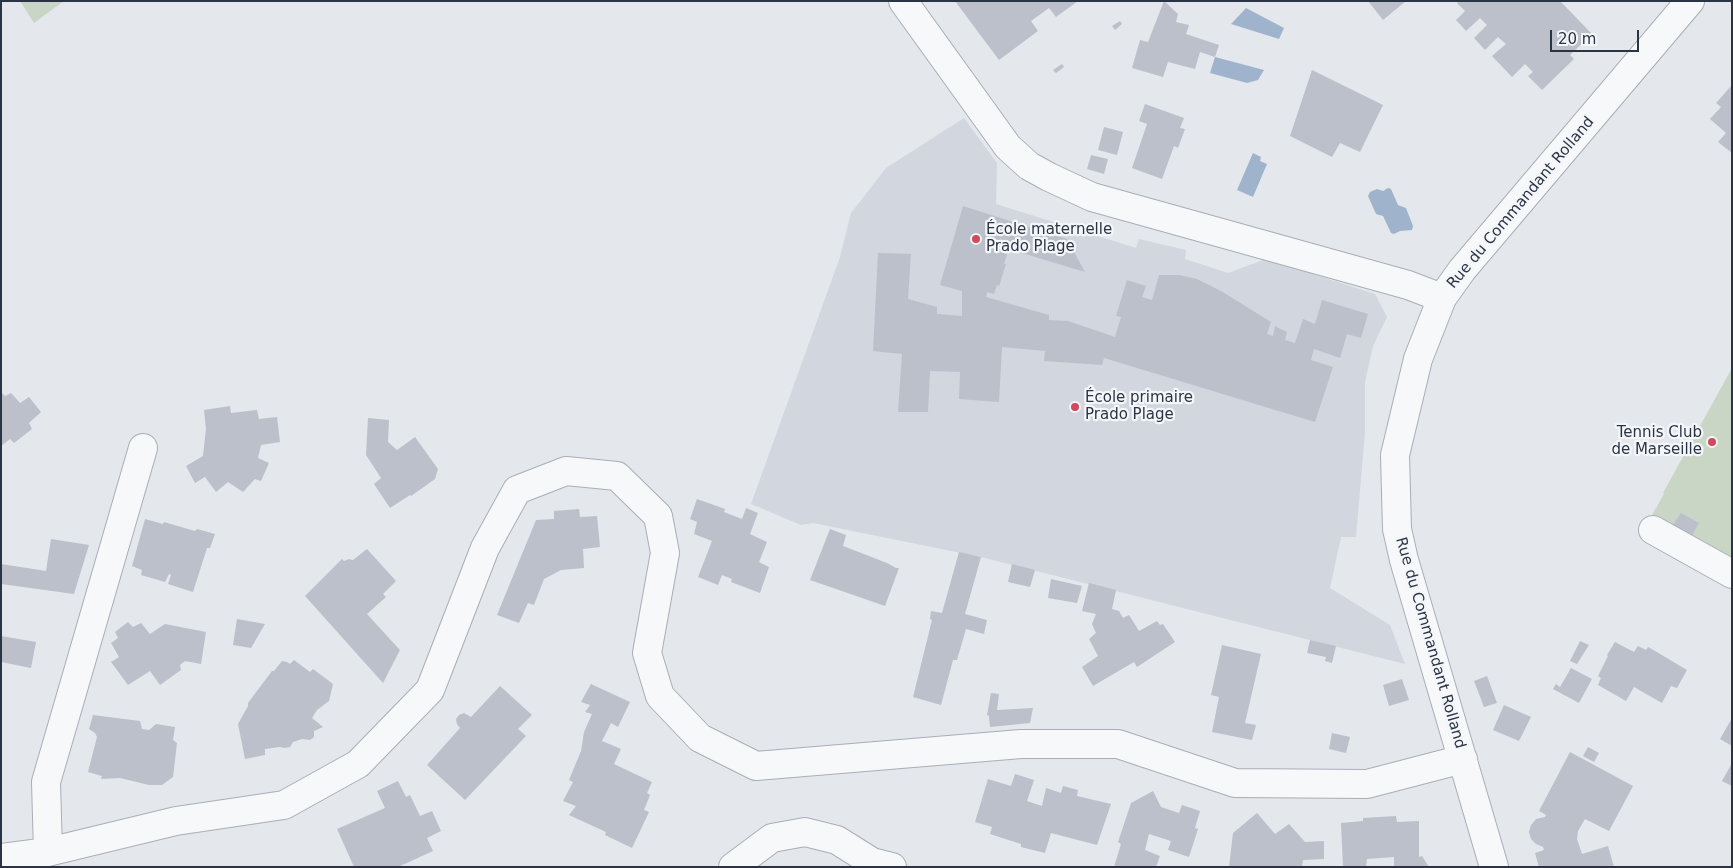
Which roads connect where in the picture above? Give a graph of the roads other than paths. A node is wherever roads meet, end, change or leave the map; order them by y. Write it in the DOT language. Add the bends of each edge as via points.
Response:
graph roads {
  1 [pos="903,1"];
  2 [pos="1690,1"];
  3 [pos="1442,298"];
  4 [pos="143,448"];
  5 [pos="1653,530"];
  6 [pos="1732,574"];
  7 [pos="1463,759"];
  8 [pos="48,852"];
  9 [pos="1,858"];
  10 [pos="733,867"];
  11 [pos="892,867"];
  12 [pos="1494,867"];
  1 -- 3 [label="street" via="1008,147 1029,166 1048,177 1092,197 1408,284"];
  2 -- 3 [label="street, Rue du Commandant Rolland" via="1462,270"];
  3 -- 7 [label="street, Rue du Commandant Rolland" via="1418,359 1395,455 1397,529"];
  4 -- 8 [label="street" via="46,782"];
  5 -- 6 [label="street"];
  7 -- 8 [label="street" via="1368,784 1235,783 1118,744 1021,744 756,766 700,738 660,696 647,653 665,553 658,516 617,476 566,471 517,490 485,548 430,690 358,764 284,805 176,821"];
  7 -- 12 [label="street, Rue du Commandant Rolland"];
  8 -- 9 [label="street"];
  10 -- 11 [label="street" via="772,838 805,832 837,840 872,862"];
}
